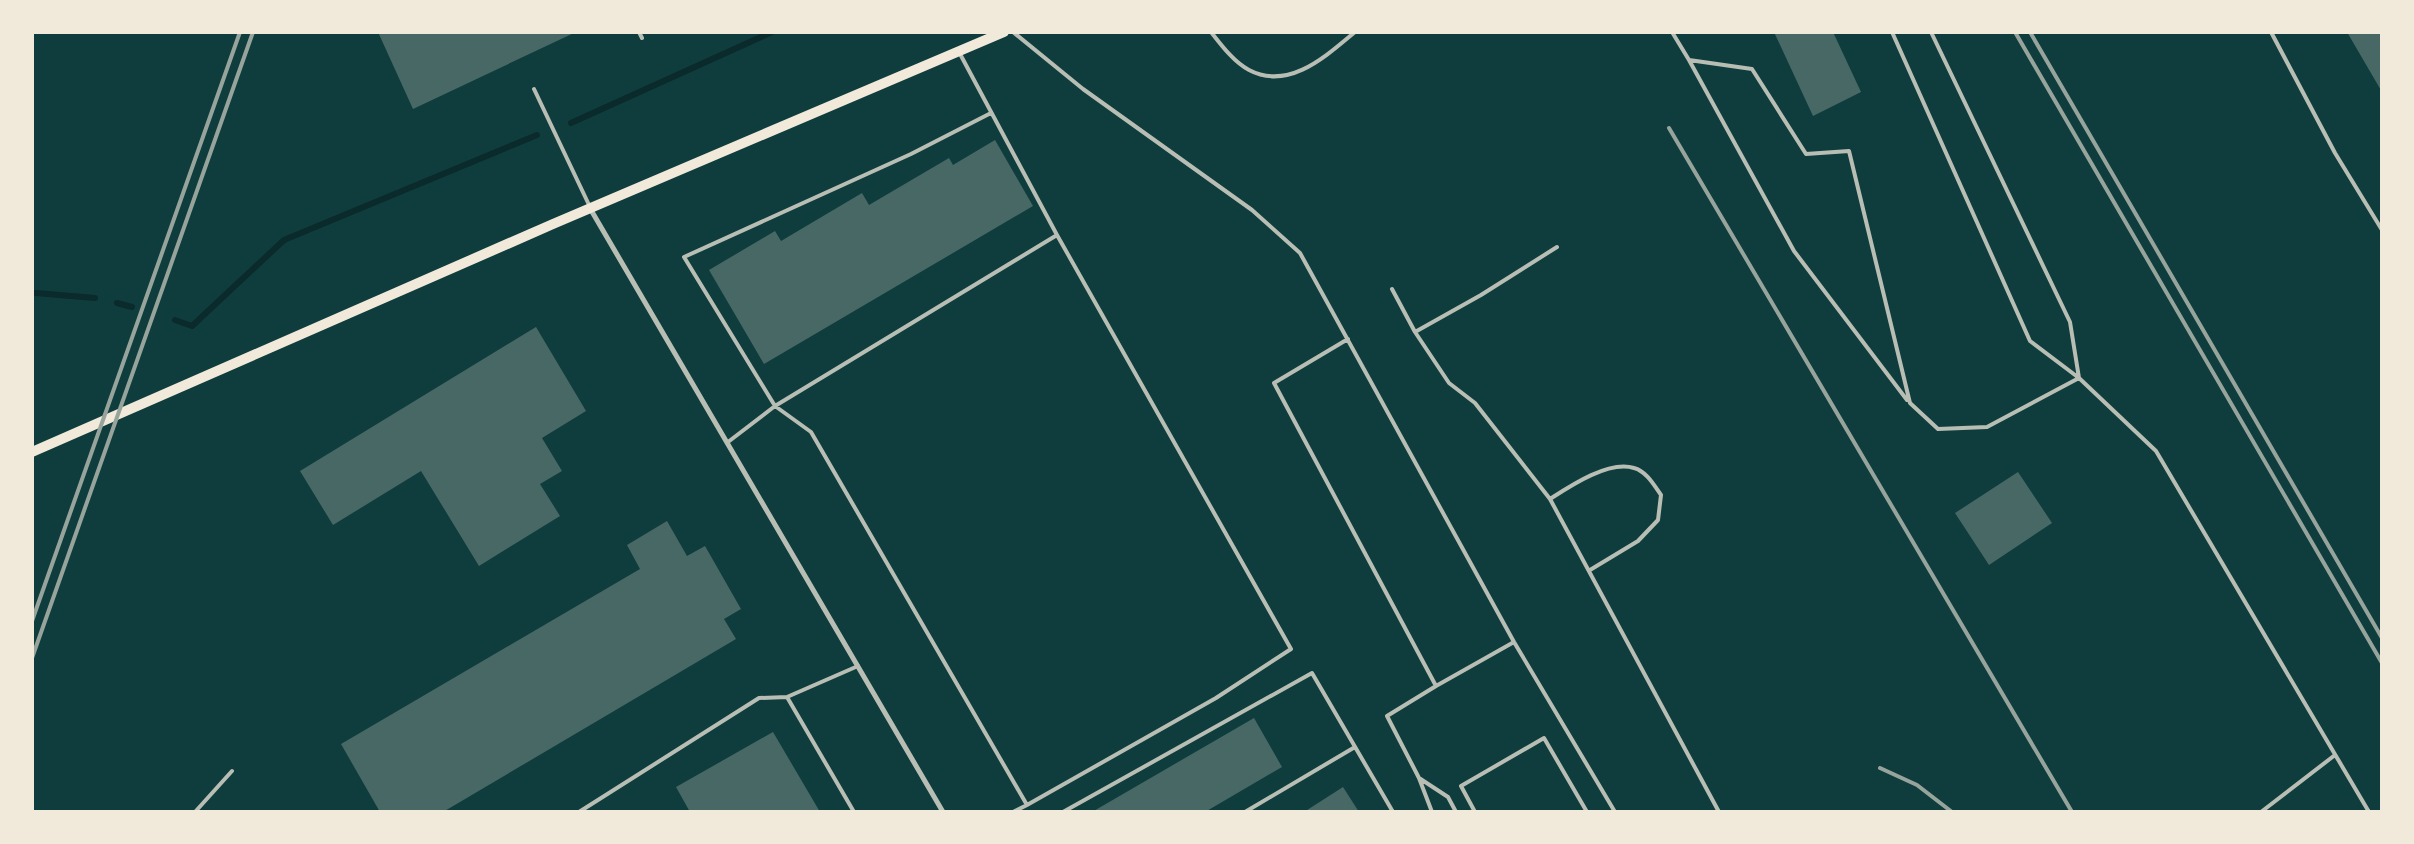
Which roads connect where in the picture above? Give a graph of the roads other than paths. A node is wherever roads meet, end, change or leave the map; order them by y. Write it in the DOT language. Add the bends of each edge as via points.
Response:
graph roads {
  1 [pos="639,32"];
  2 [pos="1004,32"];
  3 [pos="1013,32"];
  4 [pos="1211,32"];
  5 [pos="1355,32"];
  6 [pos="1672,32"];
  7 [pos="1892,32"];
  8 [pos="1931,32"];
  9 [pos="2271,32"];
  10 [pos="642,38"];
  11 [pos="959,52"];
  12 [pos="1689,60"];
  13 [pos="534,89"];
  14 [pos="991,113"];
  15 [pos="591,210"];
  16 [pos="2382,230"];
  17 [pos="1057,235"];
  18 [pos="1557,247"];
  19 [pos="1392,289"];
  20 [pos="1415,332"];
  21 [pos="1348,339"];
  22 [pos="2079,378"];
  23 [pos="1910,403"];
  24 [pos="776,406"];
  25 [pos="728,442"];
  26 [pos="32,452"];
  27 [pos="1550,499"];
  28 [pos="1590,570"];
  29 [pos="1514,642"];
  30 [pos="858,666"];
  31 [pos="1436,686"];
  32 [pos="787,697"];
  33 [pos="1355,747"];
  34 [pos="2335,755"];
  35 [pos="232,771"];
  36 [pos="1419,778"];
  37 [pos="1027,805"];
  38 [pos="194,812"];
  39 [pos="580,812"];
  40 [pos="854,812"];
  41 [pos="943,812"];
  42 [pos="1013,812"];
  43 [pos="1063,812"];
  44 [pos="1245,812"];
  45 [pos="1393,812"];
  46 [pos="1432,812"];
  47 [pos="1456,812"];
  48 [pos="1475,812"];
  49 [pos="1587,812"];
  50 [pos="1615,812"];
  51 [pos="1719,812"];
  52 [pos="2261,812"];
  53 [pos="2369,812"];
  1 -- 10 [label="lane"];
  2 -- 11 [label="main road"];
  3 -- 21 [label="lane" via="1083,88 1274,228 1300,254"];
  4 -- 5 [label="lane" via="1229,54 1249,70 1267,76 1293,74 1317,63"];
  6 -- 12 [label="lane"];
  7 -- 22 [label="lane" via="2030,341"];
  8 -- 22 [label="lane" via="2070,322"];
  9 -- 16 [label="lane"];
  11 -- 14 [label="lane"];
  11 -- 15 [label="main road"];
  12 -- 23 [label="lane" via="1794,251"];
  12 -- 23 [label="lane" via="1752,69 1806,154 1849,151"];
  13 -- 15 [label="lane"];
  14 -- 17 [label="lane"];
  14 -- 24 [label="lane" via="911,154 684,256"];
  15 -- 25 [label="street"];
  15 -- 26 [label="main road"];
  17 -- 24 [label="lane"];
  17 -- 37 [label="lane" via="1291,649 1216,698"];
  18 -- 20 [label="lane"];
  19 -- 20 [label="lane"];
  20 -- 27 [label="lane" via="1449,382 1475,403"];
  21 -- 29 [label="lane"];
  21 -- 31 [label="lane" via="1274,383"];
  22 -- 23 [label="lane" via="1987,427 1938,428"];
  22 -- 34 [label="lane" via="2156,452"];
  24 -- 25 [label="lane"];
  24 -- 37 [label="lane" via="811,432"];
  25 -- 30 [label="street"];
  27 -- 28 [label="lane"];
  27 -- 28 [label="lane" via="1609,468 1634,468 1649,478 1661,496 1658,520 1638,541"];
  28 -- 51 [label="lane"];
  29 -- 31 [label="lane"];
  29 -- 50 [label="lane"];
  30 -- 32 [label="lane"];
  30 -- 41 [label="street"];
  31 -- 36 [label="lane" via="1387,716"];
  32 -- 39 [label="lane" via="759,698"];
  32 -- 40 [label="lane"];
  33 -- 43 [label="lane" via="1312,673"];
  33 -- 44 [label="lane"];
  33 -- 45 [label="lane"];
  34 -- 52 [label="lane"];
  34 -- 53 [label="lane"];
  35 -- 38 [label="lane"];
  36 -- 46 [label="lane"];
  36 -- 47 [label="lane" via="1448,797"];
  37 -- 42 [label="lane"];
  48 -- 49 [label="lane" via="1461,786 1544,738"];
}
